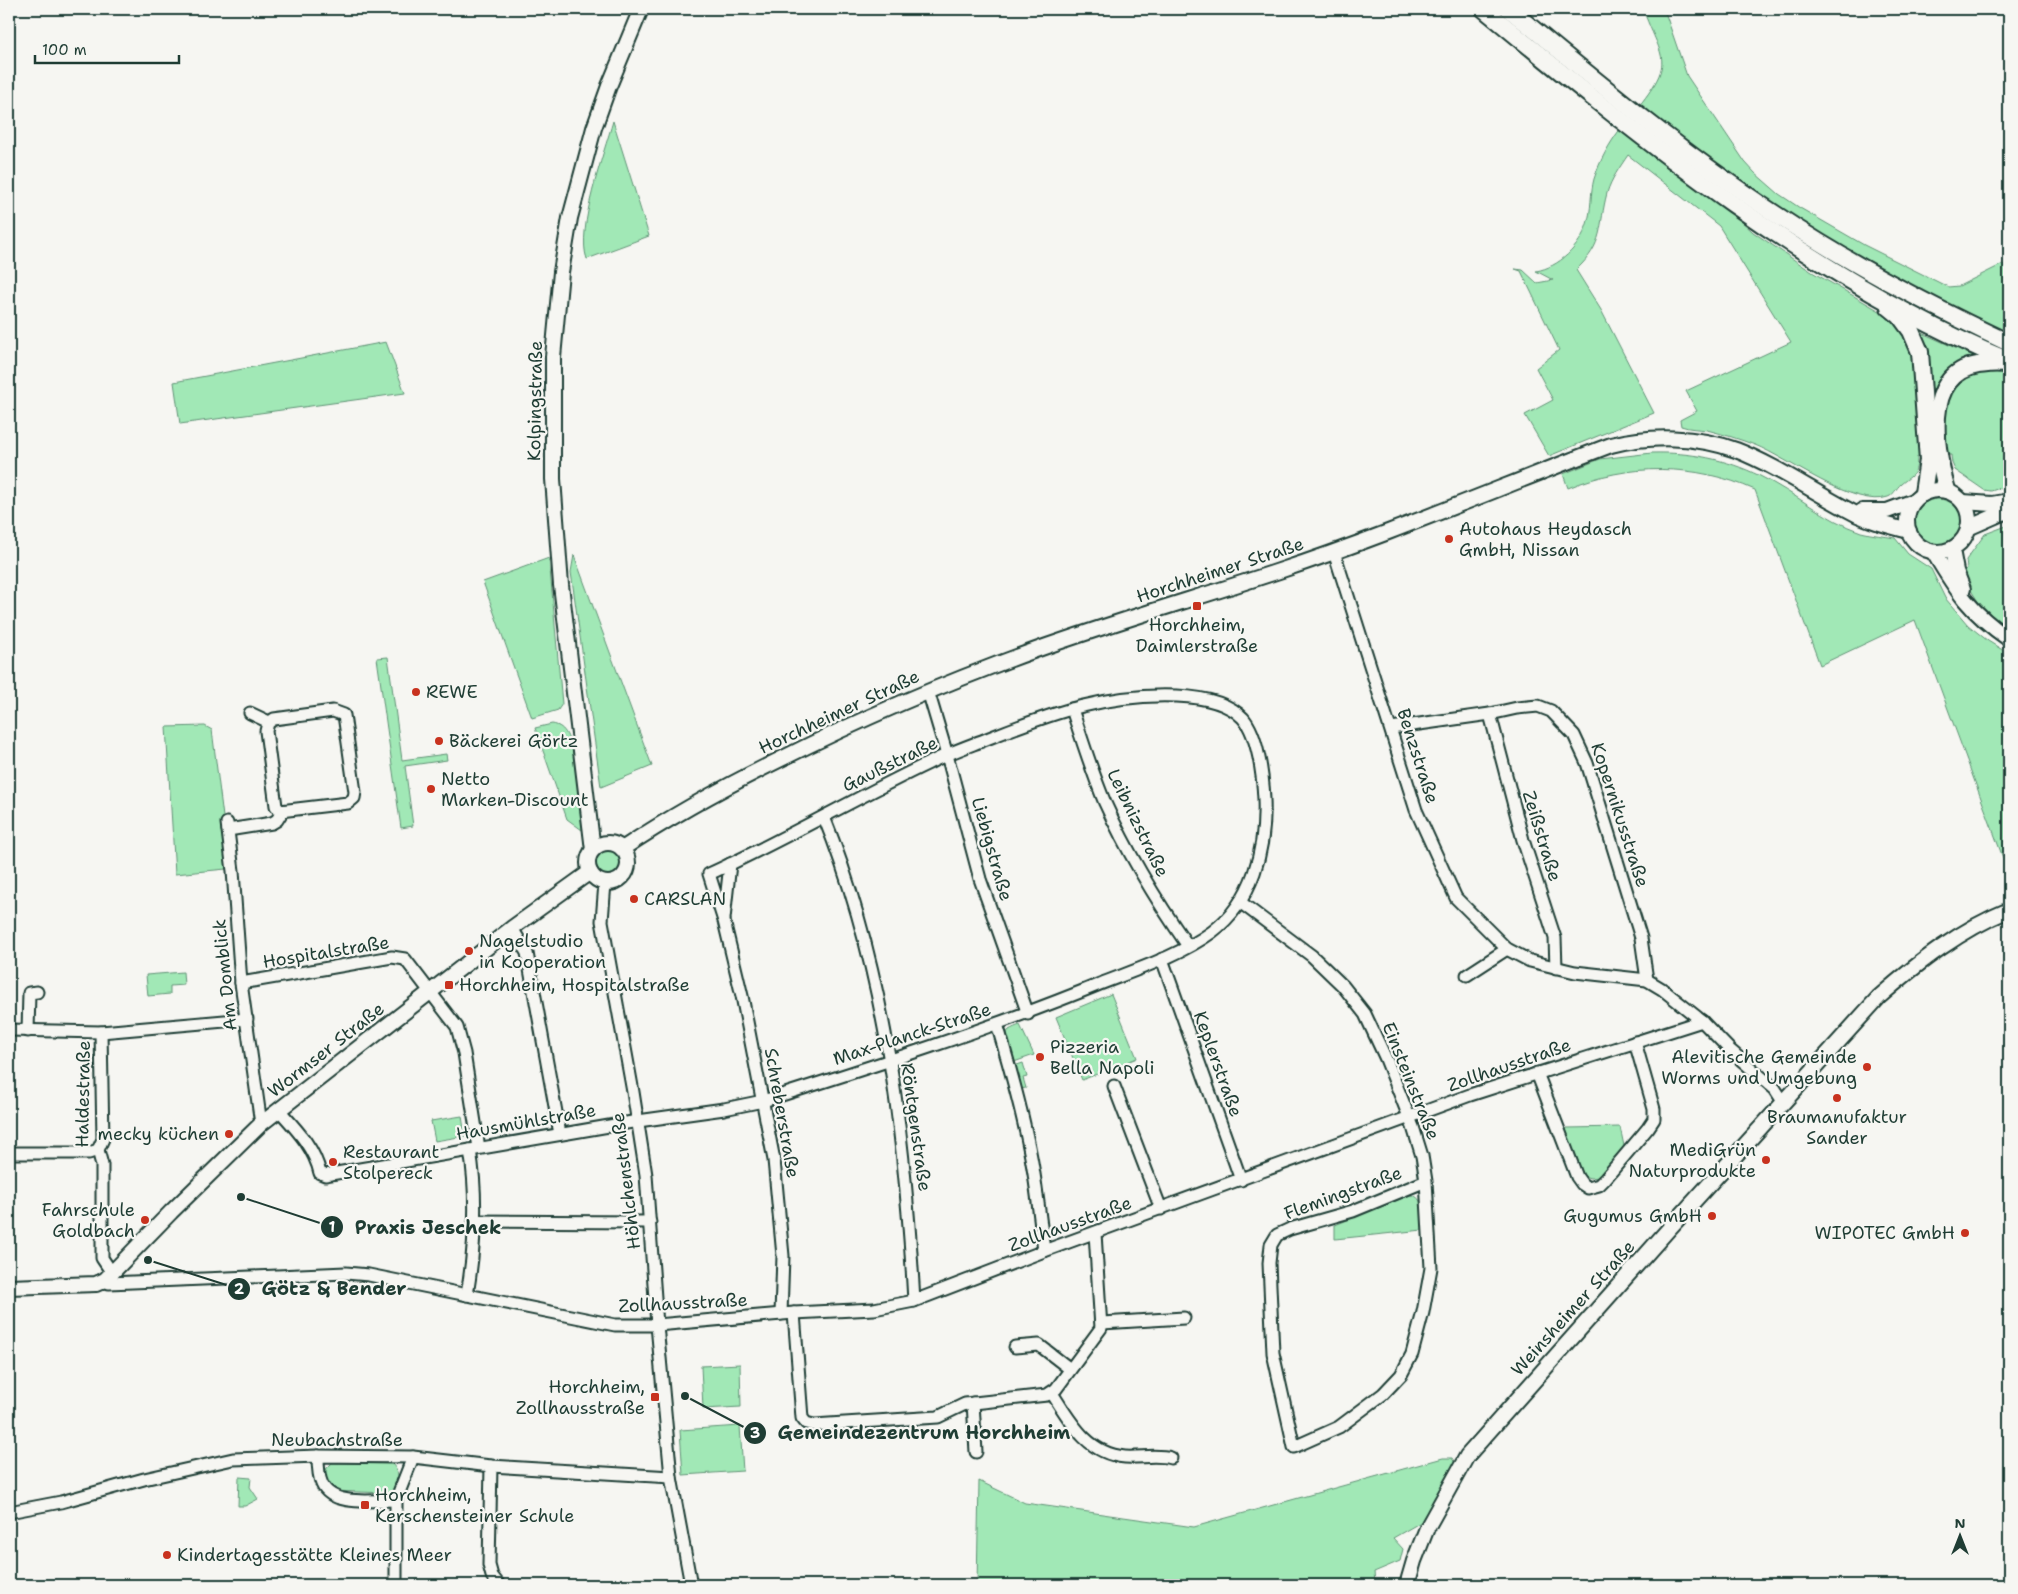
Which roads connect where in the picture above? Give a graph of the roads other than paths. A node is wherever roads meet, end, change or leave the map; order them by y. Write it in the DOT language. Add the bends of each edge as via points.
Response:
graph roads {
  1 [pos="641,9"];
  2 [pos="1484,9"];
  3 [pos="1509,9"];
  4 [pos="1872,292"];
  5 [pos="2009,343"];
  6 [pos="2009,361"];
  7 [pos="2009,365"];
  8 [pos="1947,490"];
  9 [pos="1919,497"];
  10 [pos="2009,500"];
  11 [pos="1963,502"];
  12 [pos="1844,507"];
  13 [pos="2009,510"];
  14 [pos="1968,528"];
  15 [pos="1909,531"];
  16 [pos="1952,550"];
  17 [pos="1334,552"];
  18 [pos="1934,553"];
  19 [pos="1974,609"];
  20 [pos="2009,639"];
  21 [pos="928,691"];
  22 [pos="1072,709"];
  23 [pos="250,713"];
  24 [pos="1490,714"];
  25 [pos="269,722"];
  26 [pos="1391,728"];
  27 [pos="948,755"];
  28 [pos="588,806"];
  29 [pos="282,812"];
  30 [pos="824,817"];
  31 [pos="616,846"];
  32 [pos="593,850"];
  33 [pos="730,864"];
  34 [pos="590,872"];
  35 [pos="605,883"];
  36 [pos="1240,902"];
  37 [pos="2009,910"];
  38 [pos="724,921"];
  39 [pos="512,928"];
  40 [pos="1188,946"];
  41 [pos="1508,949"];
  42 [pos="1162,959"];
  43 [pos="1556,968"];
  44 [pos="1467,975"];
  45 [pos="1648,980"];
  46 [pos="241,983"];
  47 [pos="37,992"];
  48 [pos="431,992"];
  49 [pos="1028,1014"];
  50 [pos="246,1019"];
  51 [pos="1702,1020"];
  52 [pos="997,1024"];
  53 [pos="9,1030"];
  54 [pos="28,1031"];
  55 [pos="101,1032"];
  56 [pos="1635,1042"];
  57 [pos="889,1060"];
  58 [pos="1537,1073"];
  59 [pos="1114,1086"];
  60 [pos="763,1101"];
  61 [pos="1784,1103"];
  62 [pos="279,1110"];
  63 [pos="1409,1118"];
  64 [pos="638,1121"];
  65 [pos="261,1124"];
  66 [pos="560,1134"];
  67 [pos="475,1149"];
  68 [pos="98,1150"];
  69 [pos="9,1153"];
  70 [pos="1241,1180"];
  71 [pos="1426,1181"];
  72 [pos="1161,1209"];
  73 [pos="474,1221"];
  74 [pos="650,1222"];
  75 [pos="1094,1233"];
  76 [pos="1044,1251"];
  77 [pos="108,1276"];
  78 [pos="9,1287"];
  79 [pos="467,1295"];
  80 [pos="914,1301"];
  81 [pos="794,1313"];
  82 [pos="781,1314"];
  83 [pos="1184,1318"];
  84 [pos="1102,1323"];
  85 [pos="657,1325"];
  86 [pos="1015,1347"];
  87 [pos="1070,1369"];
  88 [pos="1052,1394"];
  89 [pos="973,1403"];
  90 [pos="1294,1447"];
  91 [pos="976,1452"];
  92 [pos="318,1456"];
  93 [pos="414,1457"];
  94 [pos="1171,1458"];
  95 [pos="491,1466"];
  96 [pos="671,1477"];
  97 [pos="396,1500"];
  98 [pos="9,1512"];
  99 [pos="396,1585"];
  100 [pos="498,1585"];
  101 [pos="691,1585"];
  102 [pos="1407,1585"];
  1 -- 28 [label="main road, Kolpingstraße" via="594,128 570,218 553,357 553,488 567,643"];
  2 -- 4 [label="highway" via="1656,147 1789,243"];
  3 -- 5 [label="highway" via="1653,126 1773,213 1864,270"];
  4 -- 6 [label="highway"];
  4 -- 9 [label="highway" via="1900,316 1920,352 1928,460"];
  7 -- 8 [label="highway" via="1971,366 1953,376 1944,388 1939,399 1937,422"];
  8 -- 9 [label="main road" via="1939,489"];
  8 -- 11 [label="main road"];
  9 -- 12 [label="main road, Horchheimer Straße" via="1894,510 1880,512"];
  9 -- 15 [label="main road" via="1908,519"];
  10 -- 11 [label="main road" via="1992,504"];
  11 -- 14 [label="main road"];
  12 -- 15 [label="main road, Horchheimer Straße" via="1868,519"];
  12 -- 17 [label="main road, Horchheimer Straße" via="1736,451 1694,441 1641,440 1611,445"];
  13 -- 14 [label="main road"];
  14 -- 16 [label="main road" via="1963,541"];
  15 -- 18 [label="main road" via="1917,545"];
  16 -- 18 [label="main road"];
  16 -- 19 [label="main road" via="1956,571"];
  17 -- 21 [label="main road, Horchheimer Straße" via="1035,650"];
  17 -- 26 [label="street, Benzstraße"];
  18 -- 19 [label="main road" via="1958,593"];
  19 -- 20 [label="main road"];
  21 -- 27 [label="street, Liebigstraße"];
  21 -- 31 [label="main road, Horchheimer Straße" via="841,729 730,784"];
  22 -- 27 [label="street, Gaußstraße"];
  22 -- 36 [label="street, Gaußstraße" via="1119,697 1184,696 1216,702 1246,721 1260,766 1264,816 1256,867"];
  22 -- 40 [label="street, Leibnizstraße" via="1102,794 1122,838 1159,904"];
  23 -- 25 [label="street"];
  24 -- 26 [label="street, Kopernikusstraße"];
  24 -- 43 [label="street, Zeißstraße" via="1523,840 1555,938"];
  24 -- 45 [label="street, Kopernikusstraße" via="1538,706 1551,711 1574,736 1587,763 1641,938"];
  25 -- 29 [label="street" via="266,732 276,806"];
  25 -- 29 [label="street" via="334,711 344,715 354,798 348,803"];
  26 -- 41 [label="street, Benzstraße" via="1416,810 1456,898"];
  27 -- 30 [label="street, Gaußstraße"];
  27 -- 49 [label="street, Liebigstraße" via="980,878"];
  28 -- 31 [label="main road, Kolpingstraße" via="600,833"];
  28 -- 32 [label="main road, Kolpingstraße"];
  29 -- 46 [label="street, Am Domblick" via="272,823 227,826"];
  30 -- 33 [label="street, Gaußstraße"];
  30 -- 57 [label="street, Röntgenstraße" via="862,927"];
  31 -- 32 [label="main road" via="600,845"];
  31 -- 35 [label="main road" via="628,862 626,873 615,882"];
  32 -- 34 [label="main road" via="588,860"];
  33 -- 38 [label="street, Schreberstraße"];
  33 -- 38 [label="street, Schreberstraße" via="709,874"];
  34 -- 35 [label="main road"];
  34 -- 39 [label="main road, Wormser Straße"];
  35 -- 64 [label="street, Höhlchenstraße" via="602,921"];
  36 -- 40 [label="street, Max-Planck-Straße" via="1210,934"];
  36 -- 63 [label="street, Einsteinstraße" via="1312,956 1344,986 1376,1035"];
  37 -- 61 [label="main road, Weinsheimer Straße" via="1952,940 1918,963 1880,997"];
  38 -- 60 [label="street, Schreberstraße"];
  39 -- 48 [label="main road, Wormser Straße"];
  39 -- 66 [label="street" via="527,953"];
  40 -- 42 [label="street, Max-Planck-Straße"];
  41 -- 43 [label="street, Benzstraße" via="1530,961"];
  41 -- 44 [label="street"];
  42 -- 49 [label="street, Max-Planck-Straße"];
  42 -- 70 [label="street, Keplerstraße"];
  43 -- 45 [label="street, Benzstraße"];
  45 -- 51 [label="street, Benzstraße"];
  46 -- 48 [label="street, Hospitalstraße" via="397,957 405,959"];
  46 -- 50 [label="street, Am Domblick"];
  47 -- 54 [label="street" via="29,993"];
  48 -- 62 [label="main road, Wormser Straße"];
  48 -- 67 [label="street, Hospitalstraße" via="457,1027 464,1053"];
  49 -- 52 [label="street, Max-Planck-Straße"];
  50 -- 55 [label="street"];
  50 -- 65 [label="street, Am Domblick"];
  51 -- 56 [label="street, Zollhausstraße"];
  51 -- 61 [label="street, Benzstraße" via="1731,1051 1775,1089"];
  52 -- 57 [label="street, Max-Planck-Straße"];
  52 -- 76 [label="street" via="1010,1066 1034,1174"];
  53 -- 54 [label="street"];
  54 -- 55 [label="street"];
  55 -- 68 [label="street, Haldestraße" via="103,1139"];
  56 -- 58 [label="street, Zollhausstraße"];
  56 -- 58 [label="street" via="1654,1119 1605,1179 1588,1188 1577,1177"];
  57 -- 60 [label="street, Max-Planck-Straße"];
  57 -- 80 [label="street, Röntgenstraße" via="905,1173"];
  58 -- 63 [label="street, Zollhausstraße"];
  59 -- 72 [label="street, Zollhausstraße"];
  60 -- 64 [label="street, Max-Planck-Straße"];
  60 -- 82 [label="street, Schreberstraße" via="782,1229"];
  61 -- 102 [label="main road, Weinsheimer Straße" via="1467,1456 1428,1528"];
  62 -- 65 [label="main road, Wormser Straße"];
  62 -- 67 [label="street, Hausmühlstraße" via="316,1156 321,1175"];
  63 -- 70 [label="street, Zollhausstraße"];
  63 -- 71 [label="street, Einsteinstraße" via="1422,1156"];
  64 -- 66 [label="street, Hausmühlstraße"];
  64 -- 74 [label="street, Höhlchenstraße"];
  65 -- 77 [label="main road, Wormser Straße"];
  66 -- 67 [label="street, Hausmühlstraße"];
  67 -- 73 [label="street, Hospitalstraße"];
  68 -- 69 [label="street" via="88,1153"];
  68 -- 77 [label="street, Haldestraße" via="102,1164 102,1258"];
  70 -- 72 [label="street, Zollhausstraße"];
  71 -- 90 [label="street, Einsteinstraße" via="1431,1268 1412,1354 1401,1375 1383,1394 1339,1427"];
  71 -- 90 [label="street, Flemingstraße" via="1353,1211 1277,1235 1271,1246 1273,1353"];
  72 -- 75 [label="street, Zollhausstraße"];
  73 -- 74 [label="street"];
  73 -- 79 [label="street, Hospitalstraße"];
  74 -- 85 [label="street, Höhlchenstraße"];
  75 -- 76 [label="street, Zollhausstraße"];
  75 -- 84 [label="street"];
  76 -- 80 [label="street, Zollhausstraße"];
  77 -- 78 [label="main road" via="96,1284"];
  77 -- 79 [label="street, Zollhausstraße" via="109,1283 369,1274"];
  79 -- 85 [label="street, Zollhausstraße" via="615,1325"];
  80 -- 81 [label="street, Zollhausstraße" via="874,1309"];
  81 -- 82 [label="street, Zollhausstraße"];
  81 -- 89 [label="street" via="802,1418 806,1423 938,1417"];
  82 -- 85 [label="street, Zollhausstraße"];
  83 -- 84 [label="street"];
  84 -- 87 [label="street"];
  85 -- 96 [label="street, Höhlchenstraße"];
  86 -- 87 [label="street" via="1039,1344"];
  87 -- 88 [label="street"];
  88 -- 89 [label="street"];
  88 -- 94 [label="street" via="1089,1444 1123,1457"];
  89 -- 91 [label="street"];
  92 -- 93 [label="street, Neubachstraße"];
  92 -- 97 [label="street" via="320,1481 332,1496 340,1500"];
  92 -- 98 [label="street, Neubachstraße" via="228,1459 61,1502"];
  93 -- 95 [label="street, Neubachstraße"];
  93 -- 97 [label="street"];
  95 -- 96 [label="street, Neubachstraße"];
  95 -- 100 [label="street" via="490,1565"];
  96 -- 101 [label="street, Höhlchenstraße"];
  97 -- 99 [label="street"];
}
